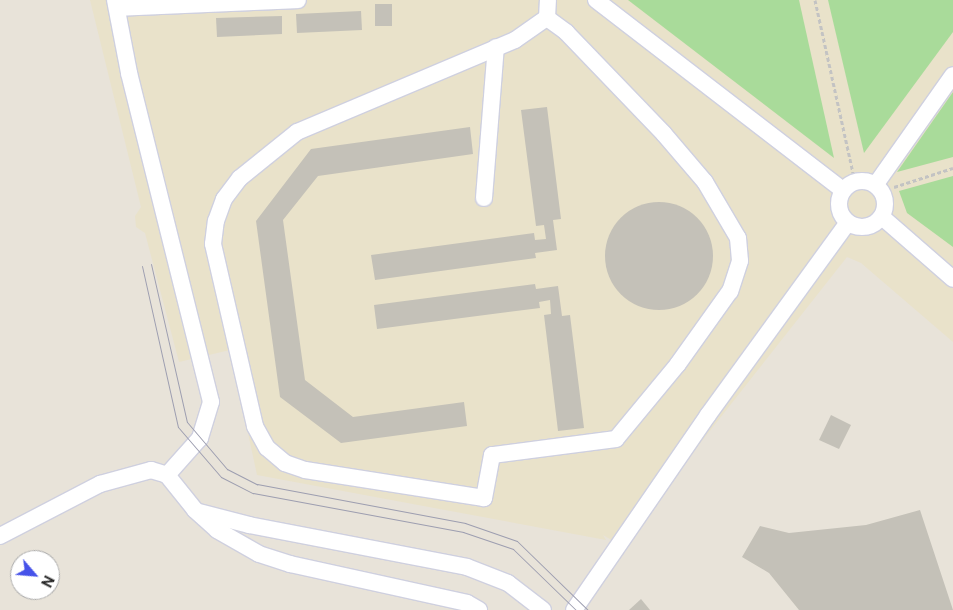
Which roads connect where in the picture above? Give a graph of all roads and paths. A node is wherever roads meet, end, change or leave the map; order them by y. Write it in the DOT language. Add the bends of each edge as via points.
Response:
graph roads {
  1 [pos="298,0"];
  2 [pos="548,0"];
  3 [pos="596,0"];
  4 [pos="815,0"];
  5 [pos="170,2"];
  6 [pos="116,4"];
  7 [pos="547,18"];
  8 [pos="496,47"];
  9 [pos="953,74"];
  10 [pos="953,168"];
  11 [pos="849,186"];
  12 [pos="880,190"];
  13 [pos="484,198"];
  14 [pos="882,217"];
  15 [pos="848,222"];
  16 [pos="951,275"];
  17 [pos="167,475"];
  18 [pos="194,510"];
  19 [pos="0,536"];
  20 [pos="479,610"];
  21 [pos="543,610"];
  22 [pos="574,610"];
  1 -- 5 [label="street"];
  2 -- 7 [label="street"];
  3 -- 11 [label="street"];
  4 -- 11 [label="path"];
  5 -- 6 [label="street"];
  6 -- 17 [label="street" via="129,73 211,402 200,438"];
  7 -- 8 [label="street" via="515,40"];
  7 -- 8 [label="street" via="566,32 664,134 705,182 738,238 740,261 732,286 678,364 616,439 492,455 484,498 304,470 285,462 267,448 252,417 213,244 216,221 224,199 240,178 297,132"];
  8 -- 13 [label="street"];
  9 -- 12 [label="street"];
  10 -- 12 [label="path"];
  11 -- 12 [label="street"];
  11 -- 15 [label="street" via="840,211"];
  12 -- 14 [label="street"];
  14 -- 15 [label="street" via="862,227"];
  14 -- 16 [label="street"];
  15 -- 22 [label="street" via="708,415"];
  17 -- 18 [label="street"];
  17 -- 19 [label="street" via="151,470 100,484"];
  18 -- 20 [label="street" via="218,530 258,554 467,603"];
  18 -- 21 [label="street" via="249,525 474,569 508,583"];
}
